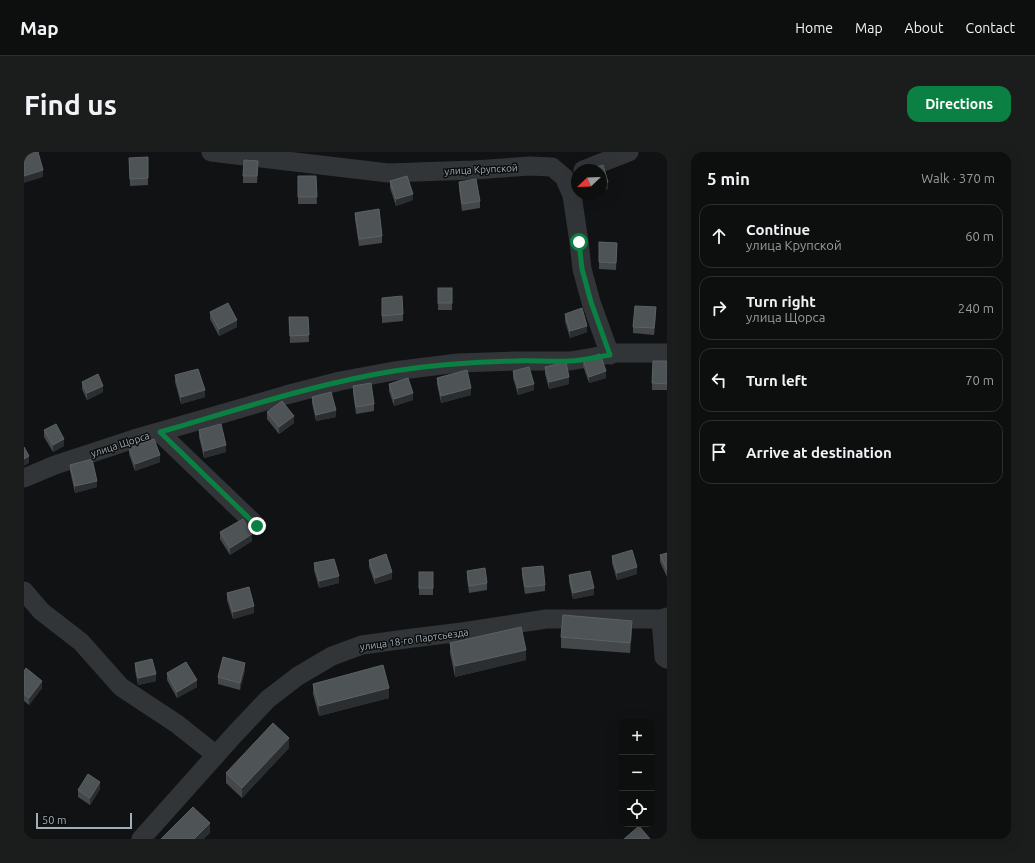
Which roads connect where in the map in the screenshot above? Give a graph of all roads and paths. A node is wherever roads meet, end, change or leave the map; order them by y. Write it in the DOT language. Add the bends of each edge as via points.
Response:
graph roads {
  1 [pos="210,152"];
  2 [pos="555,152"];
  3 [pos="629,152"];
  4 [pos="598,164"];
  5 [pos="571,175"];
  6 [pos="573,200"];
  7 [pos="667,353"];
  8 [pos="610,355"];
  9 [pos="160,432"];
  10 [pos="24,478"];
  11 [pos="257,526"];
  12 [pos="24,591"];
  13 [pos="664,618"];
  14 [pos="667,659"];
  15 [pos="216,755"];
  16 [pos="141,839"];
  1 -- 5 [label="street, улица Крупской" via="388,173 530,166 552,167"];
  2 -- 5 [label="street"];
  3 -- 4 [label="street"];
  6 -- 8 [label="street" via="582,269"];
  7 -- 8 [label="street, улица Щорса"];
  8 -- 9 [label="street, улица Щорса" via="570,362 458,363 394,371 286,395"];
  9 -- 10 [label="street, улица Щорса" via="62,463"];
  9 -- 11 [label="street"];
  12 -- 15 [label="street" via="41,611 81,642 121,687 177,724"];
  13 -- 14 [label="street" via="664,656"];
  13 -- 15 [label="street, улица 18-го Партсьезда" via="546,619 362,645 332,656 298,676 268,699"];
  15 -- 16 [label="street, улица 18-го Партсьезда"];
}
